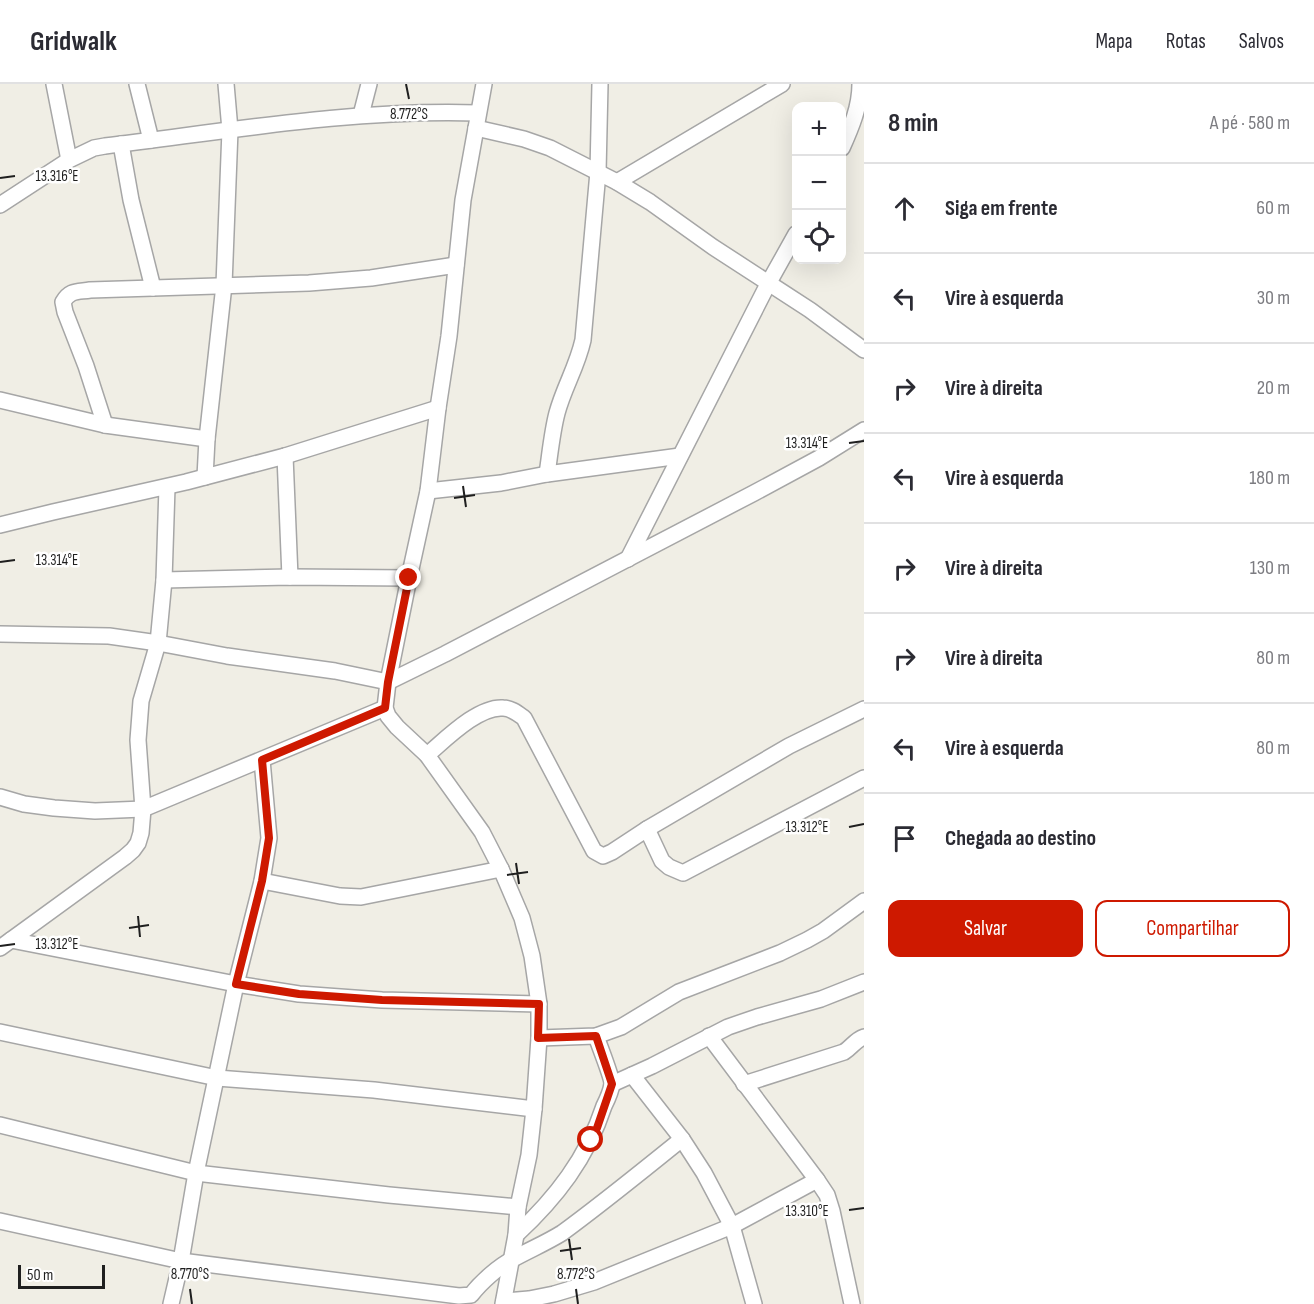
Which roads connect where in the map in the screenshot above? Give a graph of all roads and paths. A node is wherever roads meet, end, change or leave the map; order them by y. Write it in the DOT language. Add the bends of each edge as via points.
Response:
graph roads {
  1 [pos="54,84"];
  2 [pos="138,84"];
  3 [pos="226,84"];
  4 [pos="369,84"];
  5 [pos="484,84"];
  6 [pos="600,84"];
  7 [pos="782,84"];
  8 [pos="860,84"];
  9 [pos="362,115"];
  10 [pos="477,120"];
  11 [pos="230,130"];
  12 [pos="846,138"];
  13 [pos="151,140"];
  14 [pos="121,144"];
  15 [pos="69,160"];
  16 [pos="598,172"];
  17 [pos="617,183"];
  18 [pos="0,205"];
  19 [pos="792,241"];
  20 [pos="456,265"];
  21 [pos="768,284"];
  22 [pos="224,285"];
  23 [pos="153,288"];
  24 [pos="864,350"];
  25 [pos="0,400"];
  26 [pos="438,408"];
  27 [pos="105,425"];
  28 [pos="864,430"];
  29 [pos="207,439"];
  30 [pos="285,456"];
  31 [pos="680,456"];
  32 [pos="547,474"];
  33 [pos="205,477"];
  34 [pos="167,487"];
  35 [pos="428,491"];
  36 [pos="0,525"];
  37 [pos="628,560"];
  38 [pos="290,577"];
  39 [pos="409,578"];
  40 [pos="164,580"];
  41 [pos="0,634"];
  42 [pos="158,643"];
  43 [pos="388,682"];
  44 [pos="385,708"];
  45 [pos="864,709"];
  46 [pos="427,755"];
  47 [pos="262,760"];
  48 [pos="864,778"];
  49 [pos="0,797"];
  50 [pos="143,809"];
  51 [pos="647,830"];
  52 [pos="501,868"];
  53 [pos="262,881"];
  54 [pos="864,901"];
  55 [pos="5,944"];
  56 [pos="864,982"];
  57 [pos="236,984"];
  58 [pos="539,1004"];
  59 [pos="0,1032"];
  60 [pos="596,1036"];
  61 [pos="710,1036"];
  62 [pos="864,1037"];
  63 [pos="538,1038"];
  64 [pos="632,1076"];
  65 [pos="217,1078"];
  66 [pos="612,1084"];
  67 [pos="744,1084"];
  68 [pos="534,1110"];
  69 [pos="0,1125"];
  70 [pos="682,1139"];
  71 [pos="196,1173"];
  72 [pos="817,1180"];
  73 [pos="518,1207"];
  74 [pos="0,1221"];
  75 [pos="732,1226"];
  76 [pos="516,1235"];
  77 [pos="510,1260"];
  78 [pos="181,1261"];
  79 [pos="468,1299"];
  80 [pos="503,1303"];
  81 [pos="171,1304"];
  82 [pos="754,1304"];
  83 [pos="852,1304"];
  1 -- 15 [label="street"];
  2 -- 13 [label="street"];
  3 -- 11 [label="street"];
  4 -- 9 [label="street"];
  5 -- 10 [label="street"];
  6 -- 16 [label="street"];
  7 -- 17 [label="street"];
  8 -- 12 [label="street"];
  9 -- 10 [label="street" via="442,112"];
  9 -- 11 [label="street"];
  10 -- 16 [label="street" via="550,148"];
  10 -- 20 [label="street"];
  11 -- 13 [label="street"];
  11 -- 22 [label="street"];
  13 -- 14 [label="street"];
  14 -- 15 [label="street" via="94,148"];
  14 -- 23 [label="street"];
  15 -- 18 [label="street"];
  16 -- 17 [label="street"];
  16 -- 32 [label="street" via="583,340 561,399"];
  17 -- 21 [label="street"];
  19 -- 21 [label="street"];
  20 -- 22 [label="street" via="328,282"];
  20 -- 26 [label="street"];
  21 -- 24 [label="street"];
  21 -- 31 [label="street"];
  22 -- 23 [label="street"];
  22 -- 29 [label="street"];
  23 -- 27 [label="street" via="75,292 63,302"];
  25 -- 27 [label="street"];
  26 -- 30 [label="street"];
  26 -- 35 [label="street"];
  27 -- 29 [label="street"];
  28 -- 37 [label="street"];
  29 -- 33 [label="street"];
  30 -- 33 [label="street"];
  30 -- 38 [label="street"];
  31 -- 32 [label="street"];
  31 -- 37 [label="street"];
  32 -- 35 [label="street"];
  33 -- 34 [label="street"];
  34 -- 36 [label="street"];
  34 -- 40 [label="street"];
  35 -- 39 [label="street"];
  37 -- 43 [label="street"];
  38 -- 39 [label="street"];
  38 -- 40 [label="street"];
  39 -- 43 [label="street"];
  40 -- 42 [label="street"];
  41 -- 42 [label="street" via="109,636"];
  42 -- 43 [label="street"];
  42 -- 50 [label="street" via="141,701 138,740"];
  43 -- 44 [label="street"];
  44 -- 46 [label="street" via="397,727"];
  44 -- 47 [label="street"];
  45 -- 51 [label="street" via="789,746"];
  46 -- 51 [label="street" via="475,716 502,707 514,710 524,718 594,851 603,856"];
  46 -- 52 [label="street" via="482,832"];
  47 -- 50 [label="street"];
  47 -- 53 [label="street" via="269,838"];
  48 -- 51 [label="street" via="683,873 662,861"];
  49 -- 50 [label="street" via="54,808"];
  50 -- 55 [label="street" via="141,833 133,850"];
  52 -- 53 [label="street" via="361,897"];
  52 -- 58 [label="street" via="522,918"];
  53 -- 57 [label="street"];
  54 -- 60 [label="street" via="807,940 679,992 621,1027"];
  55 -- 57 [label="street"];
  56 -- 61 [label="street" via="744,1020"];
  57 -- 58 [label="street" via="299,994 382,1000"];
  57 -- 65 [label="street"];
  58 -- 63 [label="street"];
  59 -- 65 [label="street"];
  60 -- 63 [label="street"];
  60 -- 66 [label="street"];
  61 -- 64 [label="street"];
  61 -- 67 [label="street"];
  62 -- 67 [label="street" via="844,1052"];
  63 -- 68 [label="street"];
  64 -- 66 [label="street"];
  64 -- 70 [label="street"];
  65 -- 68 [label="street" via="374,1090"];
  65 -- 71 [label="street"];
  66 -- 76 [label="street" via="597,1128 578,1163 547,1205"];
  67 -- 72 [label="street"];
  68 -- 73 [label="street"];
  69 -- 71 [label="street"];
  70 -- 75 [label="street"];
  70 -- 77 [label="street" via="560,1234"];
  71 -- 73 [label="street"];
  71 -- 78 [label="street"];
  72 -- 75 [label="street"];
  72 -- 83 [label="street" via="832,1211"];
  73 -- 76 [label="street"];
  74 -- 78 [label="street"];
  75 -- 80 [label="street" via="594,1282"];
  75 -- 82 [label="street"];
  76 -- 77 [label="street"];
  77 -- 79 [label="street"];
  77 -- 80 [label="street"];
  78 -- 79 [label="street"];
  78 -- 81 [label="street"];
}
